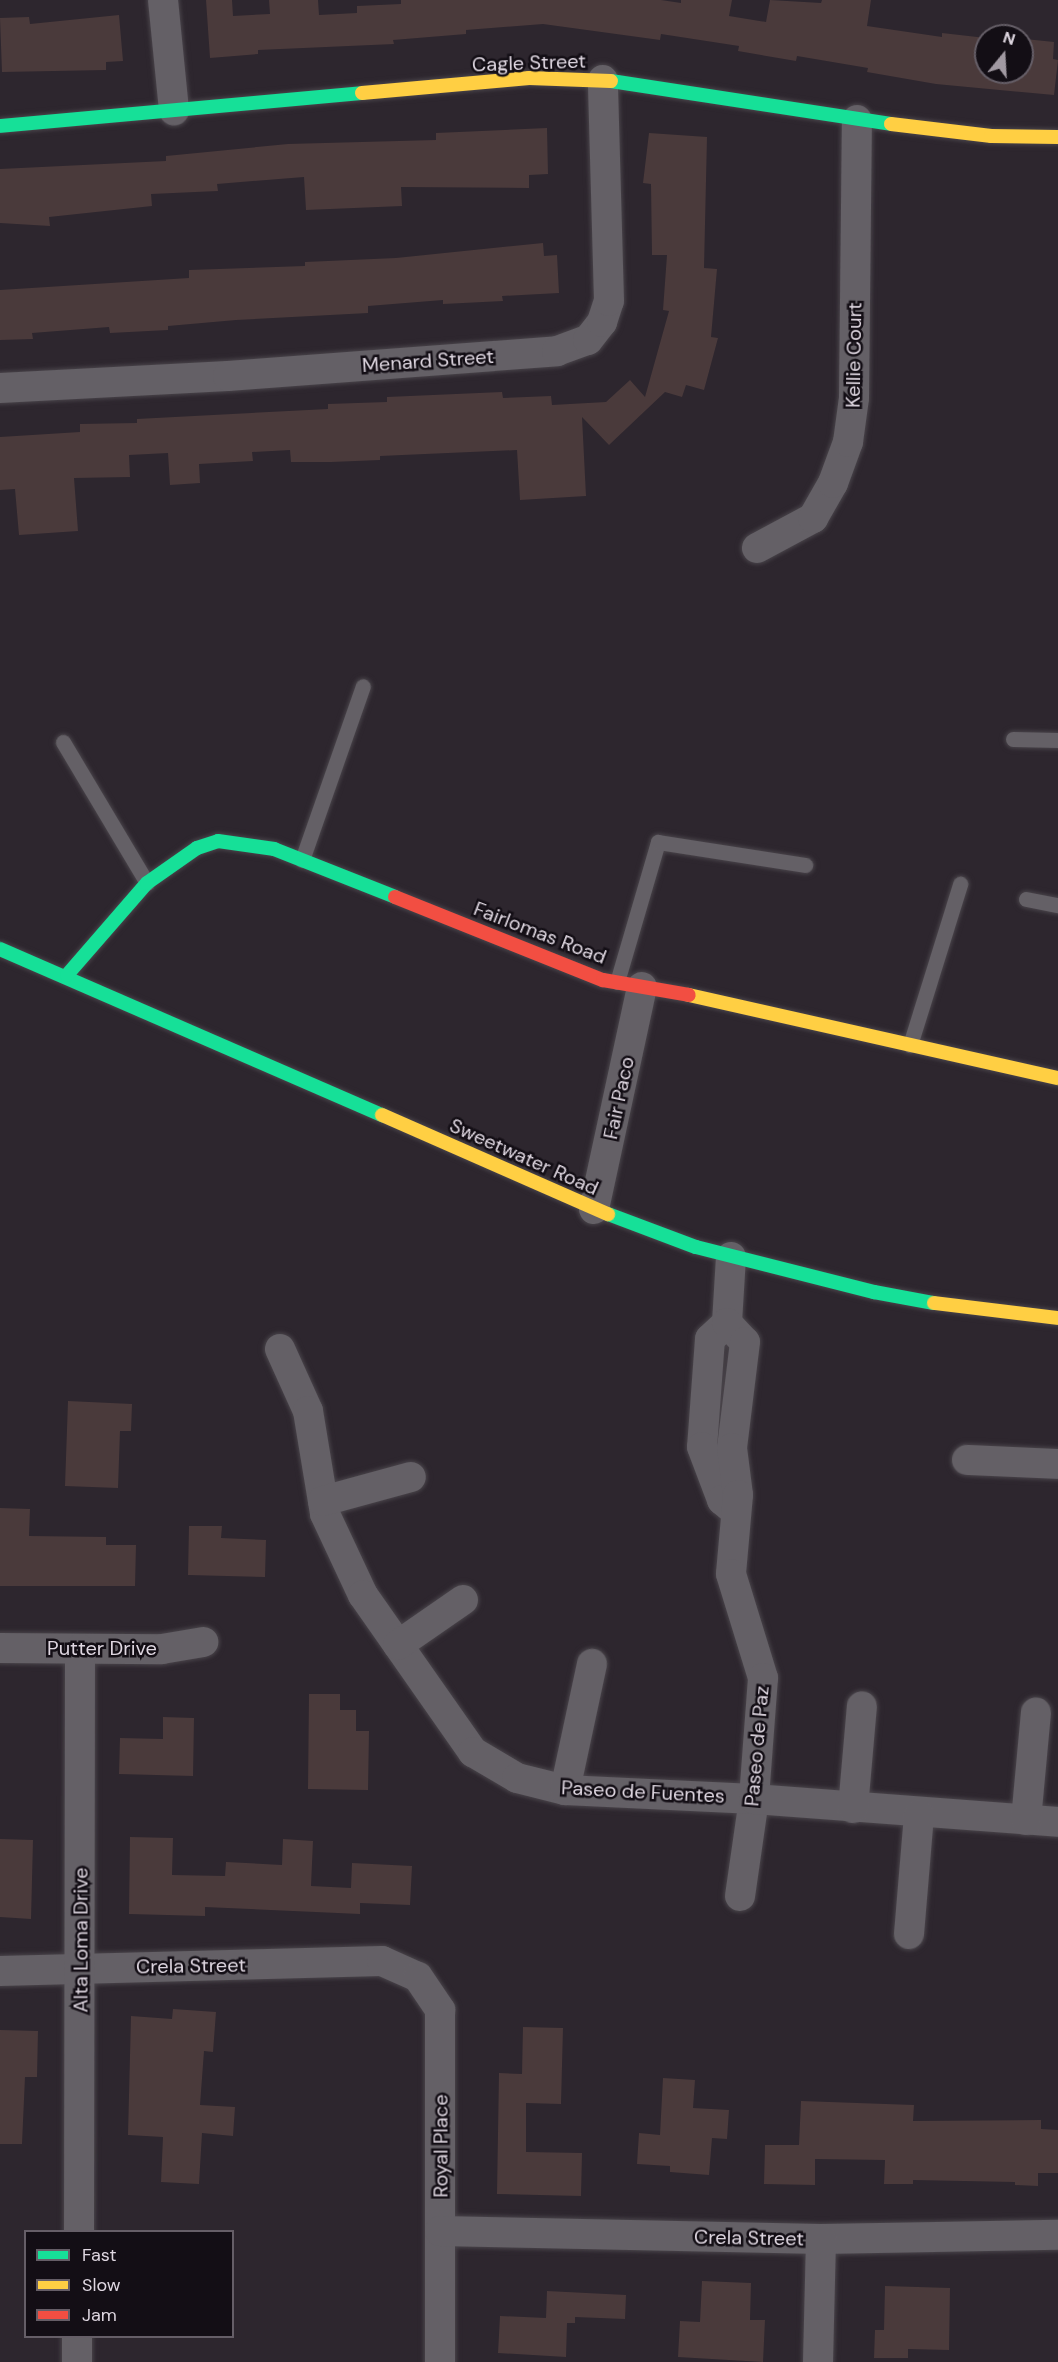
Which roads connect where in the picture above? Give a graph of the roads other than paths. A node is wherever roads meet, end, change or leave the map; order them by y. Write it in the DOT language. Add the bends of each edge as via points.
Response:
graph roads {
  1 [pos="163,0"];
  2 [pos="603,80"];
  3 [pos="174,110"];
  4 [pos="857,120"];
  5 [pos="0,126"];
  6 [pos="1058,137"];
  7 [pos="0,388"];
  8 [pos="757,548"];
  9 [pos="363,686"];
  10 [pos="1013,739"];
  11 [pos="1058,740"];
  12 [pos="63,742"];
  13 [pos="302,860"];
  14 [pos="805,865"];
  15 [pos="147,883"];
  16 [pos="960,884"];
  17 [pos="1026,898"];
  18 [pos="1058,905"];
  19 [pos="0,950"];
  20 [pos="67,975"];
  21 [pos="629,984"];
  22 [pos="910,1045"];
  23 [pos="1058,1078"];
  24 [pos="594,1209"];
  25 [pos="731,1257"];
  26 [pos="1058,1318"];
  27 [pos="280,1349"];
  28 [pos="967,1460"];
  29 [pos="1058,1464"];
  30 [pos="411,1477"];
  31 [pos="323,1501"];
  32 [pos="463,1600"];
  33 [pos="203,1642"];
  34 [pos="398,1645"];
  35 [pos="0,1648"];
  36 [pos="80,1649"];
  37 [pos="592,1664"];
  38 [pos="862,1706"];
  39 [pos="1036,1712"];
  40 [pos="565,1790"];
  41 [pos="754,1799"];
  42 [pos="854,1808"];
  43 [pos="919,1814"];
  44 [pos="1026,1820"];
  45 [pos="1058,1822"];
  46 [pos="740,1896"];
  47 [pos="909,1934"];
  48 [pos="382,1961"];
  49 [pos="81,1969"];
  50 [pos="0,1971"];
  51 [pos="79,2230"];
  52 [pos="440,2231"];
  53 [pos="1058,2235"];
  54 [pos="821,2239"];
  55 [pos="77,2338"];
  56 [pos="77,2362"];
  57 [pos="440,2362"];
  58 [pos="818,2362"];
  1 -- 3 [label="street"];
  2 -- 3 [label="street, Cagle Street" via="529,78"];
  2 -- 4 [label="street, Cagle Street"];
  2 -- 7 [label="street, Menard Street" via="609,301 602,322 588,340 557,351 228,376"];
  3 -- 5 [label="street, Cagle Street"];
  4 -- 6 [label="street, Cagle Street" via="991,136"];
  4 -- 8 [label="street, Kellie Court" via="854,398 848,442 833,483 813,518"];
  9 -- 13 [label="lane"];
  10 -- 11 [label="lane"];
  12 -- 15 [label="lane"];
  13 -- 15 [label="street, Fairlomas Road" via="274,849 218,841 196,848"];
  13 -- 21 [label="street, Fairlomas Road"];
  14 -- 21 [label="lane" via="658,842"];
  15 -- 20 [label="street, Fairlomas Road"];
  16 -- 22 [label="lane"];
  17 -- 18 [label="lane"];
  19 -- 20 [label="street, Sweetwater Road"];
  20 -- 24 [label="street, Sweetwater Road"];
  21 -- 22 [label="street, Fairlomas Road"];
  21 -- 24 [label="street, Fair Paco"];
  22 -- 23 [label="street, Fairlomas Road"];
  24 -- 25 [label="street, Sweetwater Road"];
  25 -- 26 [label="street, Sweetwater Road" via="898,1297"];
  25 -- 41 [label="street, Paseo de Paz" via="727,1323 710,1339 702,1447 722,1500 734,1510 731,1574 763,1678"];
  27 -- 31 [label="street, Paseo de Fuentes" via="308,1411"];
  28 -- 29 [label="street"];
  30 -- 31 [label="street"];
  31 -- 34 [label="street, Paseo de Fuentes" via="325,1514 363,1595"];
  32 -- 34 [label="street"];
  33 -- 36 [label="street, Putter Drive" via="162,1649"];
  34 -- 40 [label="street, Paseo de Fuentes" via="473,1752 517,1778"];
  35 -- 36 [label="street, Putter Drive"];
  36 -- 49 [label="street, Alta Loma Drive"];
  37 -- 40 [label="street"];
  38 -- 42 [label="street"];
  39 -- 44 [label="street"];
  40 -- 41 [label="street, Paseo de Fuentes"];
  41 -- 42 [label="street, Paseo de Fuentes"];
  41 -- 46 [label="street, Paseo de Paz"];
  42 -- 43 [label="street, Paseo de Fuentes"];
  43 -- 44 [label="street, Paseo de Fuentes"];
  43 -- 47 [label="street"];
  44 -- 45 [label="street, Paseo de Fuentes"];
  48 -- 49 [label="street, Crela Street"];
  48 -- 52 [label="street, Royal Place" via="418,1977 440,2010"];
  49 -- 50 [label="street, Crela Street"];
  49 -- 51 [label="street, Alta Loma Drive"];
  52 -- 54 [label="street, Crela Street"];
  52 -- 57 [label="street, Royal Place"];
  53 -- 54 [label="street, Crela Street"];
  54 -- 58 [label="street"];
  55 -- 56 [label="street"];
}
